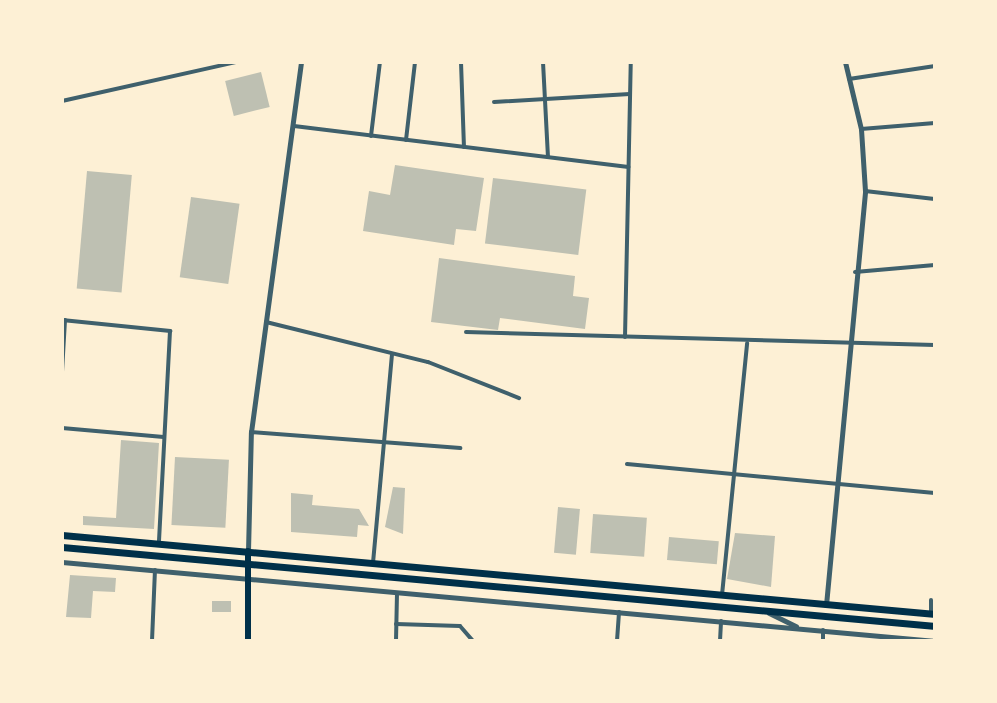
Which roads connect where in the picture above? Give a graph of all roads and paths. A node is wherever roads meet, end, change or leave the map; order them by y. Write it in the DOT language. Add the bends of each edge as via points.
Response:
graph roads {
  1 [pos="236,62"];
  2 [pos="301,62"];
  3 [pos="380,62"];
  4 [pos="415,62"];
  5 [pos="461,62"];
  6 [pos="543,62"];
  7 [pos="631,62"];
  8 [pos="845,62"];
  9 [pos="924,65"];
  10 [pos="935,66"];
  11 [pos="849,79"];
  12 [pos="630,94"];
  13 [pos="547,98"];
  14 [pos="62,101"];
  15 [pos="494,102"];
  16 [pos="935,123"];
  17 [pos="294,126"];
  18 [pos="861,129"];
  19 [pos="371,136"];
  20 [pos="406,140"];
  21 [pos="464,147"];
  22 [pos="548,157"];
  23 [pos="628,167"];
  24 [pos="865,191"];
  25 [pos="935,199"];
  26 [pos="935,265"];
  27 [pos="855,272"];
  28 [pos="63,320"];
  29 [pos="266,322"];
  30 [pos="466,332"];
  31 [pos="625,337"];
  32 [pos="849,341"];
  33 [pos="747,342"];
  34 [pos="935,345"];
  35 [pos="392,355"];
  36 [pos="62,372"];
  37 [pos="519,398"];
  38 [pos="62,428"];
  39 [pos="251,432"];
  40 [pos="164,437"];
  41 [pos="382,441"];
  42 [pos="460,448"];
  43 [pos="627,464"];
  44 [pos="732,475"];
  45 [pos="836,484"];
  46 [pos="935,493"];
  47 [pos="62,535"];
  48 [pos="159,543"];
  49 [pos="62,547"];
  50 [pos="248,551"];
  51 [pos="62,562"];
  52 [pos="373,563"];
  53 [pos="249,564"];
  54 [pos="155,570"];
  55 [pos="249,579"];
  56 [pos="397,593"];
  57 [pos="722,595"];
  58 [pos="931,600"];
  59 [pos="826,606"];
  60 [pos="761,609"];
  61 [pos="619,612"];
  62 [pos="934,614"];
  63 [pos="721,621"];
  64 [pos="396,624"];
  65 [pos="935,626"];
  66 [pos="800,628"];
  67 [pos="823,630"];
  68 [pos="152,641"];
  69 [pos="248,641"];
  70 [pos="396,641"];
  71 [pos="473,641"];
  72 [pos="617,641"];
  73 [pos="720,641"];
  74 [pos="823,641"];
  75 [pos="928,641"];
  76 [pos="935,641"];
  1 -- 14 [label="street"];
  2 -- 17 [label="street"];
  3 -- 19 [label="street"];
  4 -- 20 [label="street"];
  5 -- 21 [label="street"];
  6 -- 13 [label="street"];
  7 -- 12 [label="street"];
  8 -- 11 [label="street"];
  9 -- 10 [label="street"];
  9 -- 11 [label="street"];
  11 -- 18 [label="street"];
  12 -- 13 [label="street"];
  12 -- 23 [label="street"];
  13 -- 15 [label="street"];
  13 -- 22 [label="street"];
  16 -- 18 [label="street"];
  17 -- 19 [label="street"];
  17 -- 29 [label="street"];
  18 -- 24 [label="street"];
  19 -- 20 [label="street"];
  20 -- 21 [label="street"];
  21 -- 22 [label="street"];
  22 -- 23 [label="street"];
  23 -- 31 [label="street"];
  24 -- 25 [label="street"];
  24 -- 27 [label="street"];
  26 -- 27 [label="street"];
  27 -- 32 [label="street"];
  28 -- 36 [label="street"];
  28 -- 40 [label="street" via="170,331"];
  29 -- 35 [label="street"];
  29 -- 39 [label="street"];
  30 -- 31 [label="street"];
  31 -- 33 [label="street"];
  32 -- 33 [label="street"];
  32 -- 34 [label="street"];
  32 -- 45 [label="street"];
  33 -- 44 [label="street"];
  35 -- 37 [label="street"];
  35 -- 41 [label="street"];
  38 -- 40 [label="street"];
  39 -- 41 [label="street"];
  39 -- 50 [label="street"];
  40 -- 48 [label="street"];
  41 -- 42 [label="street"];
  41 -- 52 [label="street"];
  43 -- 44 [label="street"];
  44 -- 45 [label="street"];
  44 -- 57 [label="street"];
  45 -- 46 [label="street"];
  45 -- 59 [label="street"];
  47 -- 48 [label="highway"];
  48 -- 50 [label="highway"];
  49 -- 53 [label="highway"];
  50 -- 52 [label="highway"];
  50 -- 53 [label="main road"];
  51 -- 54 [label="street"];
  52 -- 57 [label="highway"];
  53 -- 55 [label="main road"];
  53 -- 60 [label="highway"];
  54 -- 55 [label="street"];
  54 -- 68 [label="street"];
  55 -- 56 [label="street"];
  55 -- 69 [label="main road"];
  56 -- 61 [label="street"];
  56 -- 64 [label="street"];
  57 -- 59 [label="highway"];
  58 -- 62 [label="street"];
  59 -- 62 [label="highway"];
  60 -- 65 [label="highway"];
  60 -- 66 [label="street"];
  61 -- 63 [label="street"];
  61 -- 72 [label="street"];
  63 -- 66 [label="street"];
  63 -- 73 [label="street"];
  64 -- 70 [label="street"];
  64 -- 71 [label="street" via="460,626"];
  66 -- 67 [label="street"];
  67 -- 74 [label="street"];
  67 -- 75 [label="street"];
  75 -- 76 [label="street"];
}
